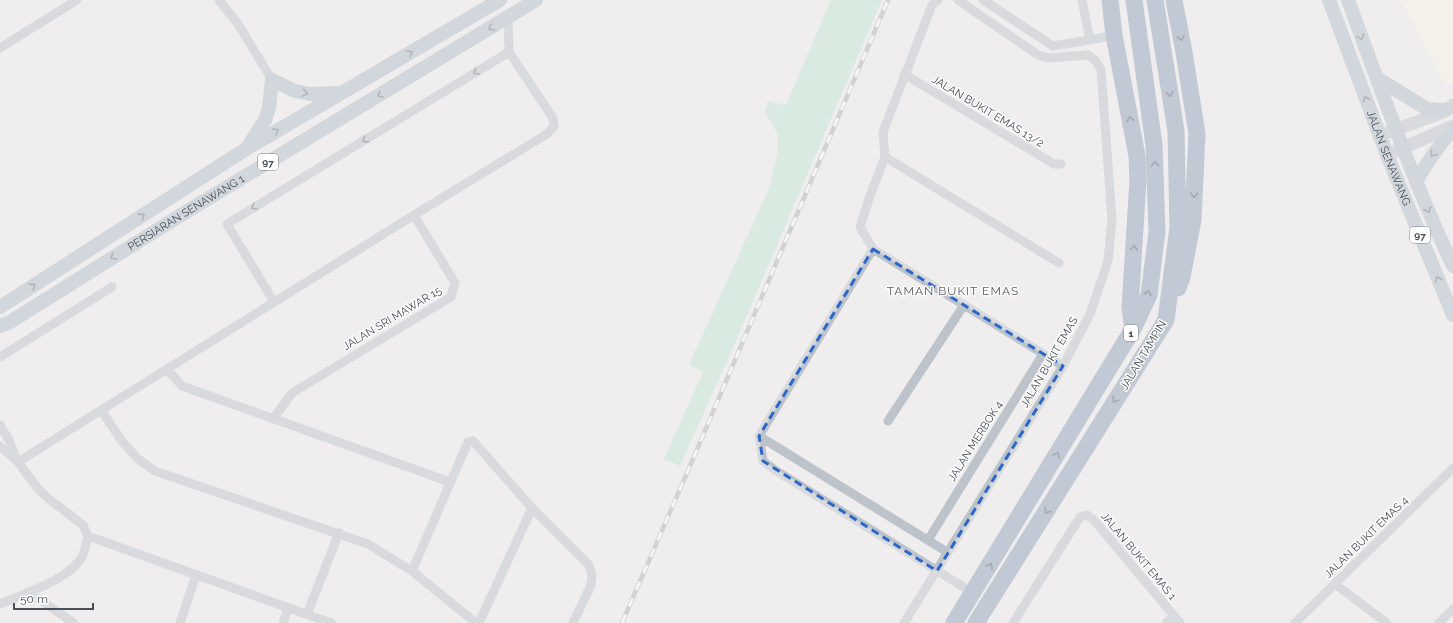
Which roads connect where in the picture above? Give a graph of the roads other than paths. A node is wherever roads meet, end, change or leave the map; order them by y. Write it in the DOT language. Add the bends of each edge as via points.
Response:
graph roads {
  1 [pos="77,0"];
  2 [pos="219,0"];
  3 [pos="536,0"];
  4 [pos="938,0"];
  5 [pos="958,0"];
  6 [pos="983,0"];
  7 [pos="1082,0"];
  8 [pos="1110,0"];
  9 [pos="1134,0"];
  10 [pos="1155,0"];
  11 [pos="1174,0"];
  12 [pos="1329,0"];
  13 [pos="1348,0"];
  14 [pos="496,2"];
  15 [pos="508,18"];
  16 [pos="1114,35"];
  17 [pos="1090,40"];
  18 [pos="0,48"];
  19 [pos="509,52"];
  20 [pos="904,74"];
  21 [pos="1377,78"];
  22 [pos="272,80"];
  23 [pos="340,93"];
  24 [pos="1449,107"];
  25 [pos="1453,127"];
  26 [pos="1396,130"];
  27 [pos="1379,136"];
  28 [pos="1402,148"];
  29 [pos="246,149"];
  30 [pos="1386,155"];
  31 [pos="885,157"];
  32 [pos="1061,164"];
  33 [pos="1416,182"];
  34 [pos="414,214"];
  35 [pos="873,249"];
  36 [pos="1059,263"];
  37 [pos="1453,266"];
  38 [pos="112,287"];
  39 [pos="274,302"];
  40 [pos="964,305"];
  41 [pos="0,307"];
  42 [pos="1453,315"];
  43 [pos="1166,320"];
  44 [pos="3,326"];
  45 [pos="1133,329"];
  46 [pos="1043,354"];
  47 [pos="0,357"];
  48 [pos="1063,366"];
  49 [pos="167,369"];
  50 [pos="101,410"];
  51 [pos="273,419"];
  52 [pos="888,421"];
  53 [pos="0,425"];
  54 [pos="759,436"];
  55 [pos="0,446"];
  56 [pos="18,462"];
  57 [pos="1453,468"];
  58 [pos="450,482"];
  59 [pos="532,508"];
  60 [pos="339,533"];
  61 [pos="88,536"];
  62 [pos="928,540"];
  63 [pos="947,552"];
  64 [pos="412,571"];
  65 [pos="937,571"];
  66 [pos="196,575"];
  67 [pos="1335,584"];
  68 [pos="28,592"];
  69 [pos="973,593"];
  70 [pos="0,604"];
  71 [pos="288,608"];
  72 [pos="1453,609"];
  73 [pos="307,614"];
  74 [pos="1173,616"];
  75 [pos="74,623"];
  76 [pos="180,623"];
  77 [pos="283,623"];
  78 [pos="331,623"];
  79 [pos="476,623"];
  80 [pos="479,623"];
  81 [pos="573,623"];
  82 [pos="904,623"];
  83 [pos="954,623"];
  84 [pos="976,623"];
  85 [pos="1013,623"];
  86 [pos="1166,623"];
  87 [pos="1180,623"];
  88 [pos="1295,623"];
  89 [pos="1387,623"];
  90 [pos="1439,623"];
  1 -- 18 [label="street"];
  2 -- 22 [label="street" via="238,24"];
  3 -- 15 [label="main road, PERSIARAN SENAWANG 1 / 97"];
  4 -- 20 [label="street" via="932,5"];
  5 -- 48 [label="street, JALAN BUKIT EMAS" via="1038,55 1048,58 1088,55 1101,69 1112,220 1108,261 1092,307"];
  6 -- 17 [label="street" via="1053,46"];
  7 -- 17 [label="street"];
  8 -- 16 [label="highway"];
  45 -- 9 [label="highway, JALAN TAMPIN / 1, one-way" via="1149,295 1157,232 1154,145"];
  10 -- 43 [label="highway, JALAN TAMPIN / 1, one-way" via="1176,131 1178,227"];
  11 -- 43 [label="highway, one-way" via="1197,134 1193,220 1182,277"];
  27 -- 12 [label="main road, JALAN SENAWANG / 97, one-way"];
  13 -- 21 [label="main road, JALAN SENAWANG / 97, one-way"];
  23 -- 14 [label="main road, PERSIARAN SENAWANG 1 / 97, one-way"];
  15 -- 19 [label="street"];
  15 -- 44 [label="main road, PERSIARAN SENAWANG 1 / 97, one-way" via="181,215"];
  16 -- 17 [label="street"];
  45 -- 16 [label="highway, one-way" via="1130,308 1138,172"];
  19 -- 34 [label="street" via="553,118 554,126 547,134"];
  19 -- 39 [label="street, one-way" via="227,224"];
  20 -- 31 [label="street" via="883,132"];
  20 -- 32 [label="street, JALAN BUKIT EMAS 13/2" via="1054,164"];
  21 -- 24 [label="main road" via="1427,108"];
  21 -- 26 [label="main road, JALAN SENAWANG / 97"];
  22 -- 23 [label="main road, one-way" via="295,91 310,94"];
  22 -- 29 [label="main road" via="265,120"];
  29 -- 23 [label="main road, PERSIARAN SENAWANG 1 / 97, one-way"];
  24 -- 26 [label="street"];
  25 -- 28 [label="street"];
  25 -- 33 [label="main road, one-way"];
  26 -- 27 [label="street"];
  26 -- 28 [label="main road, JALAN SENAWANG / 97"];
  27 -- 30 [label="main road, JALAN SENAWANG / 97"];
  28 -- 30 [label="street"];
  28 -- 33 [label="main road, JALAN SENAWANG / 97"];
  41 -- 29 [label="main road, PERSIARAN SENAWANG 1 / 97, one-way"];
  42 -- 30 [label="main road, JALAN SENAWANG / 97, one-way"];
  31 -- 35 [label="street" via="860,227"];
  31 -- 36 [label="street"];
  33 -- 37 [label="main road, JALAN SENAWANG / 97, one-way"];
  34 -- 39 [label="street"];
  34 -- 51 [label="street, JALAN SRI MAWAR 15" via="456,282 451,297 292,393"];
  35 -- 40 [label="street"];
  35 -- 54 [label="street"];
  38 -- 47 [label="street"];
  39 -- 49 [label="street"];
  40 -- 46 [label="street"];
  40 -- 52 [label="street"];
  43 -- 84 [label="highway, JALAN TAMPIN / 1, one-way"];
  69 -- 45 [label="highway, JALAN TAMPIN / 1, one-way"];
  46 -- 48 [label="street"];
  46 -- 62 [label="street, JALAN MERBOK 4"];
  48 -- 63 [label="street, JALAN BUKIT EMAS"];
  49 -- 50 [label="street"];
  49 -- 51 [label="street" via="182,386"];
  50 -- 56 [label="street"];
  50 -- 60 [label="street" via="121,440 138,459 155,471"];
  51 -- 58 [label="street"];
  53 -- 56 [label="street"];
  54 -- 62 [label="street"];
  54 -- 65 [label="street" via="763,460 775,470"];
  55 -- 56 [label="street"];
  56 -- 61 [label="street" via="39,490 83,525"];
  57 -- 67 [label="street, JALAN BUKIT EMAS 4"];
  58 -- 59 [label="street" via="468,442 473,441"];
  58 -- 64 [label="street"];
  59 -- 80 [label="street"];
  59 -- 81 [label="street" via="589,565 591,585"];
  60 -- 64 [label="street" via="368,544"];
  60 -- 73 [label="street"];
  61 -- 66 [label="street"];
  61 -- 68 [label="street" via="82,557 74,567 59,578"];
  62 -- 63 [label="street"];
  63 -- 65 [label="street, JALAN BUKIT EMAS"];
  64 -- 79 [label="street"];
  65 -- 69 [label="street"];
  65 -- 82 [label="street, JALAN BUKIT EMAS"];
  66 -- 71 [label="street"];
  66 -- 76 [label="street"];
  67 -- 88 [label="street, JALAN BUKIT EMAS 4"];
  67 -- 89 [label="street"];
  68 -- 70 [label="street"];
  68 -- 75 [label="street"];
  69 -- 83 [label="highway, JALAN TAMPIN / 1"];
  71 -- 73 [label="street"];
  71 -- 77 [label="street"];
  72 -- 90 [label="street"];
  73 -- 78 [label="street"];
  74 -- 85 [label="street, JALAN BUKIT EMAS 1" via="1087,515 1080,517"];
  74 -- 86 [label="street"];
  74 -- 87 [label="street, JALAN BUKIT EMAS 1"];
}
